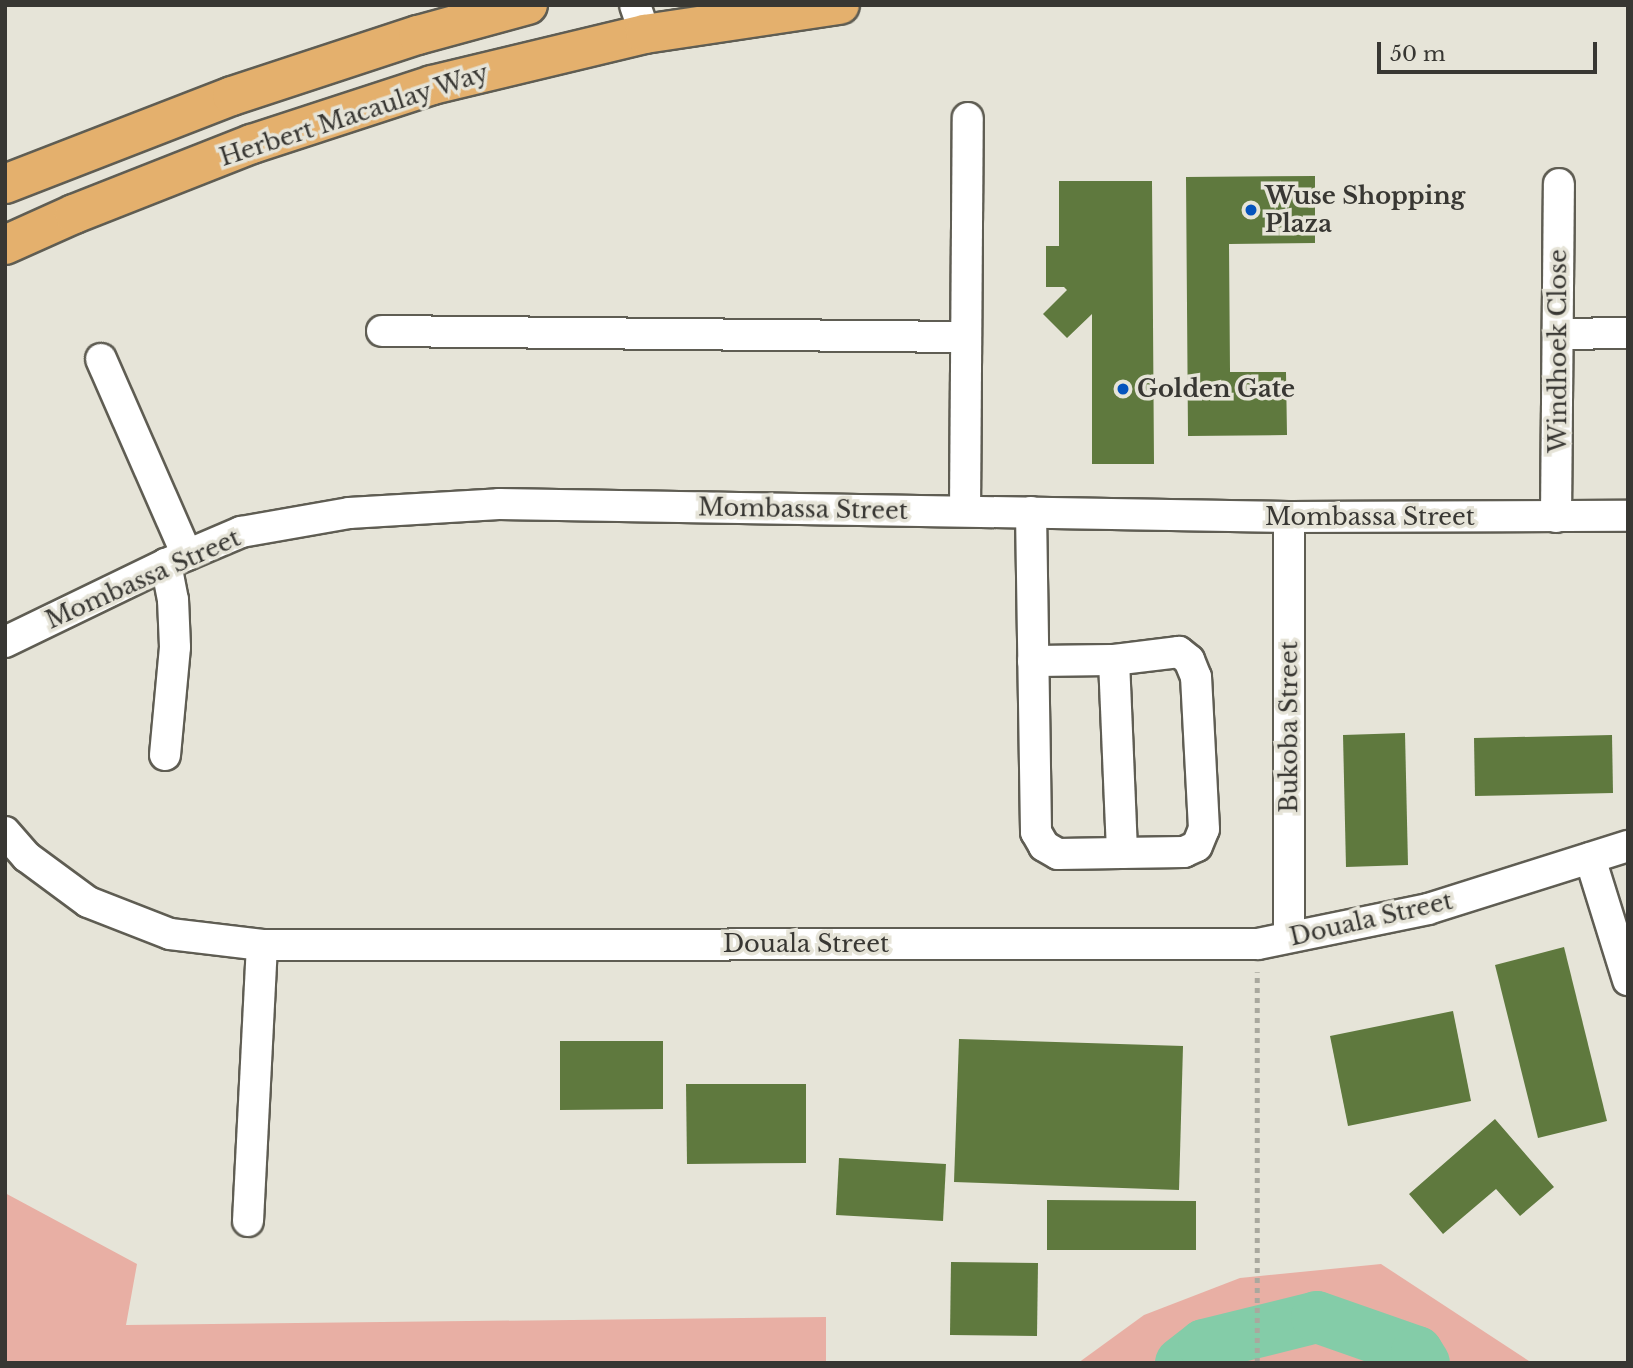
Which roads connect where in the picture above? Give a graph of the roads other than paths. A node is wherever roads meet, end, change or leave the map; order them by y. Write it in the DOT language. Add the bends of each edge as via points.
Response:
graph roads {
  1 [pos="528,5"];
  2 [pos="840,5"];
  3 [pos="640,20"];
  4 [pos="968,118"];
  5 [pos="5,184"];
  6 [pos="1559,184"];
  7 [pos="5,245"];
  8 [pos="382,331"];
  9 [pos="1628,333"];
  10 [pos="1558,334"];
  11 [pos="967,337"];
  12 [pos="101,359"];
  13 [pos="965,512"];
  14 [pos="1031,512"];
  15 [pos="1628,516"];
  16 [pos="1289,517"];
  17 [pos="1556,517"];
  18 [pos="177,559"];
  19 [pos="5,642"];
  20 [pos="1114,660"];
  21 [pos="1033,661"];
  22 [pos="164,755"];
  23 [pos="5,832"];
  24 [pos="1628,846"];
  25 [pos="1122,853"];
  26 [pos="1590,858"];
  27 [pos="1289,937"];
  28 [pos="262,945"];
  29 [pos="1628,980"];
  30 [pos="248,1221"];
  1 -- 5 [label="main road" via="418,35 232,96"];
  2 -- 3 [label="main road, Herbert Macaulay Way"];
  3 -- 7 [label="main road, Herbert Macaulay Way" via="252,144"];
  4 -- 11 [label="street"];
  6 -- 10 [label="street, Windhoek Close"];
  8 -- 11 [label="street"];
  9 -- 10 [label="street"];
  10 -- 17 [label="street, Windhoek Close"];
  11 -- 13 [label="street"];
  12 -- 18 [label="street"];
  13 -- 14 [label="street, Mombassa Street"];
  13 -- 18 [label="street, Mombassa Street" via="499,504 349,513 241,532"];
  14 -- 16 [label="street, Mombassa Street"];
  14 -- 21 [label="street"];
  15 -- 17 [label="street, Mombassa Street"];
  16 -- 17 [label="street, Mombassa Street"];
  16 -- 27 [label="street, Bukoba Street"];
  18 -- 19 [label="street, Mombassa Street"];
  18 -- 22 [label="street" via="175,647"];
  20 -- 21 [label="street"];
  20 -- 25 [label="street"];
  20 -- 25 [label="street" via="1179,652 1189,660 1196,677 1204,829 1197,846 1184,852"];
  21 -- 25 [label="street" via="1036,832 1044,846 1058,854"];
  23 -- 28 [label="street, Douala Street" via="27,857 88,902 170,934"];
  24 -- 26 [label="street, Douala Street"];
  26 -- 27 [label="street, Douala Street" via="1428,909"];
  26 -- 29 [label="street"];
  27 -- 28 [label="street, Douala Street" via="1258,944"];
  28 -- 30 [label="street"];
}
